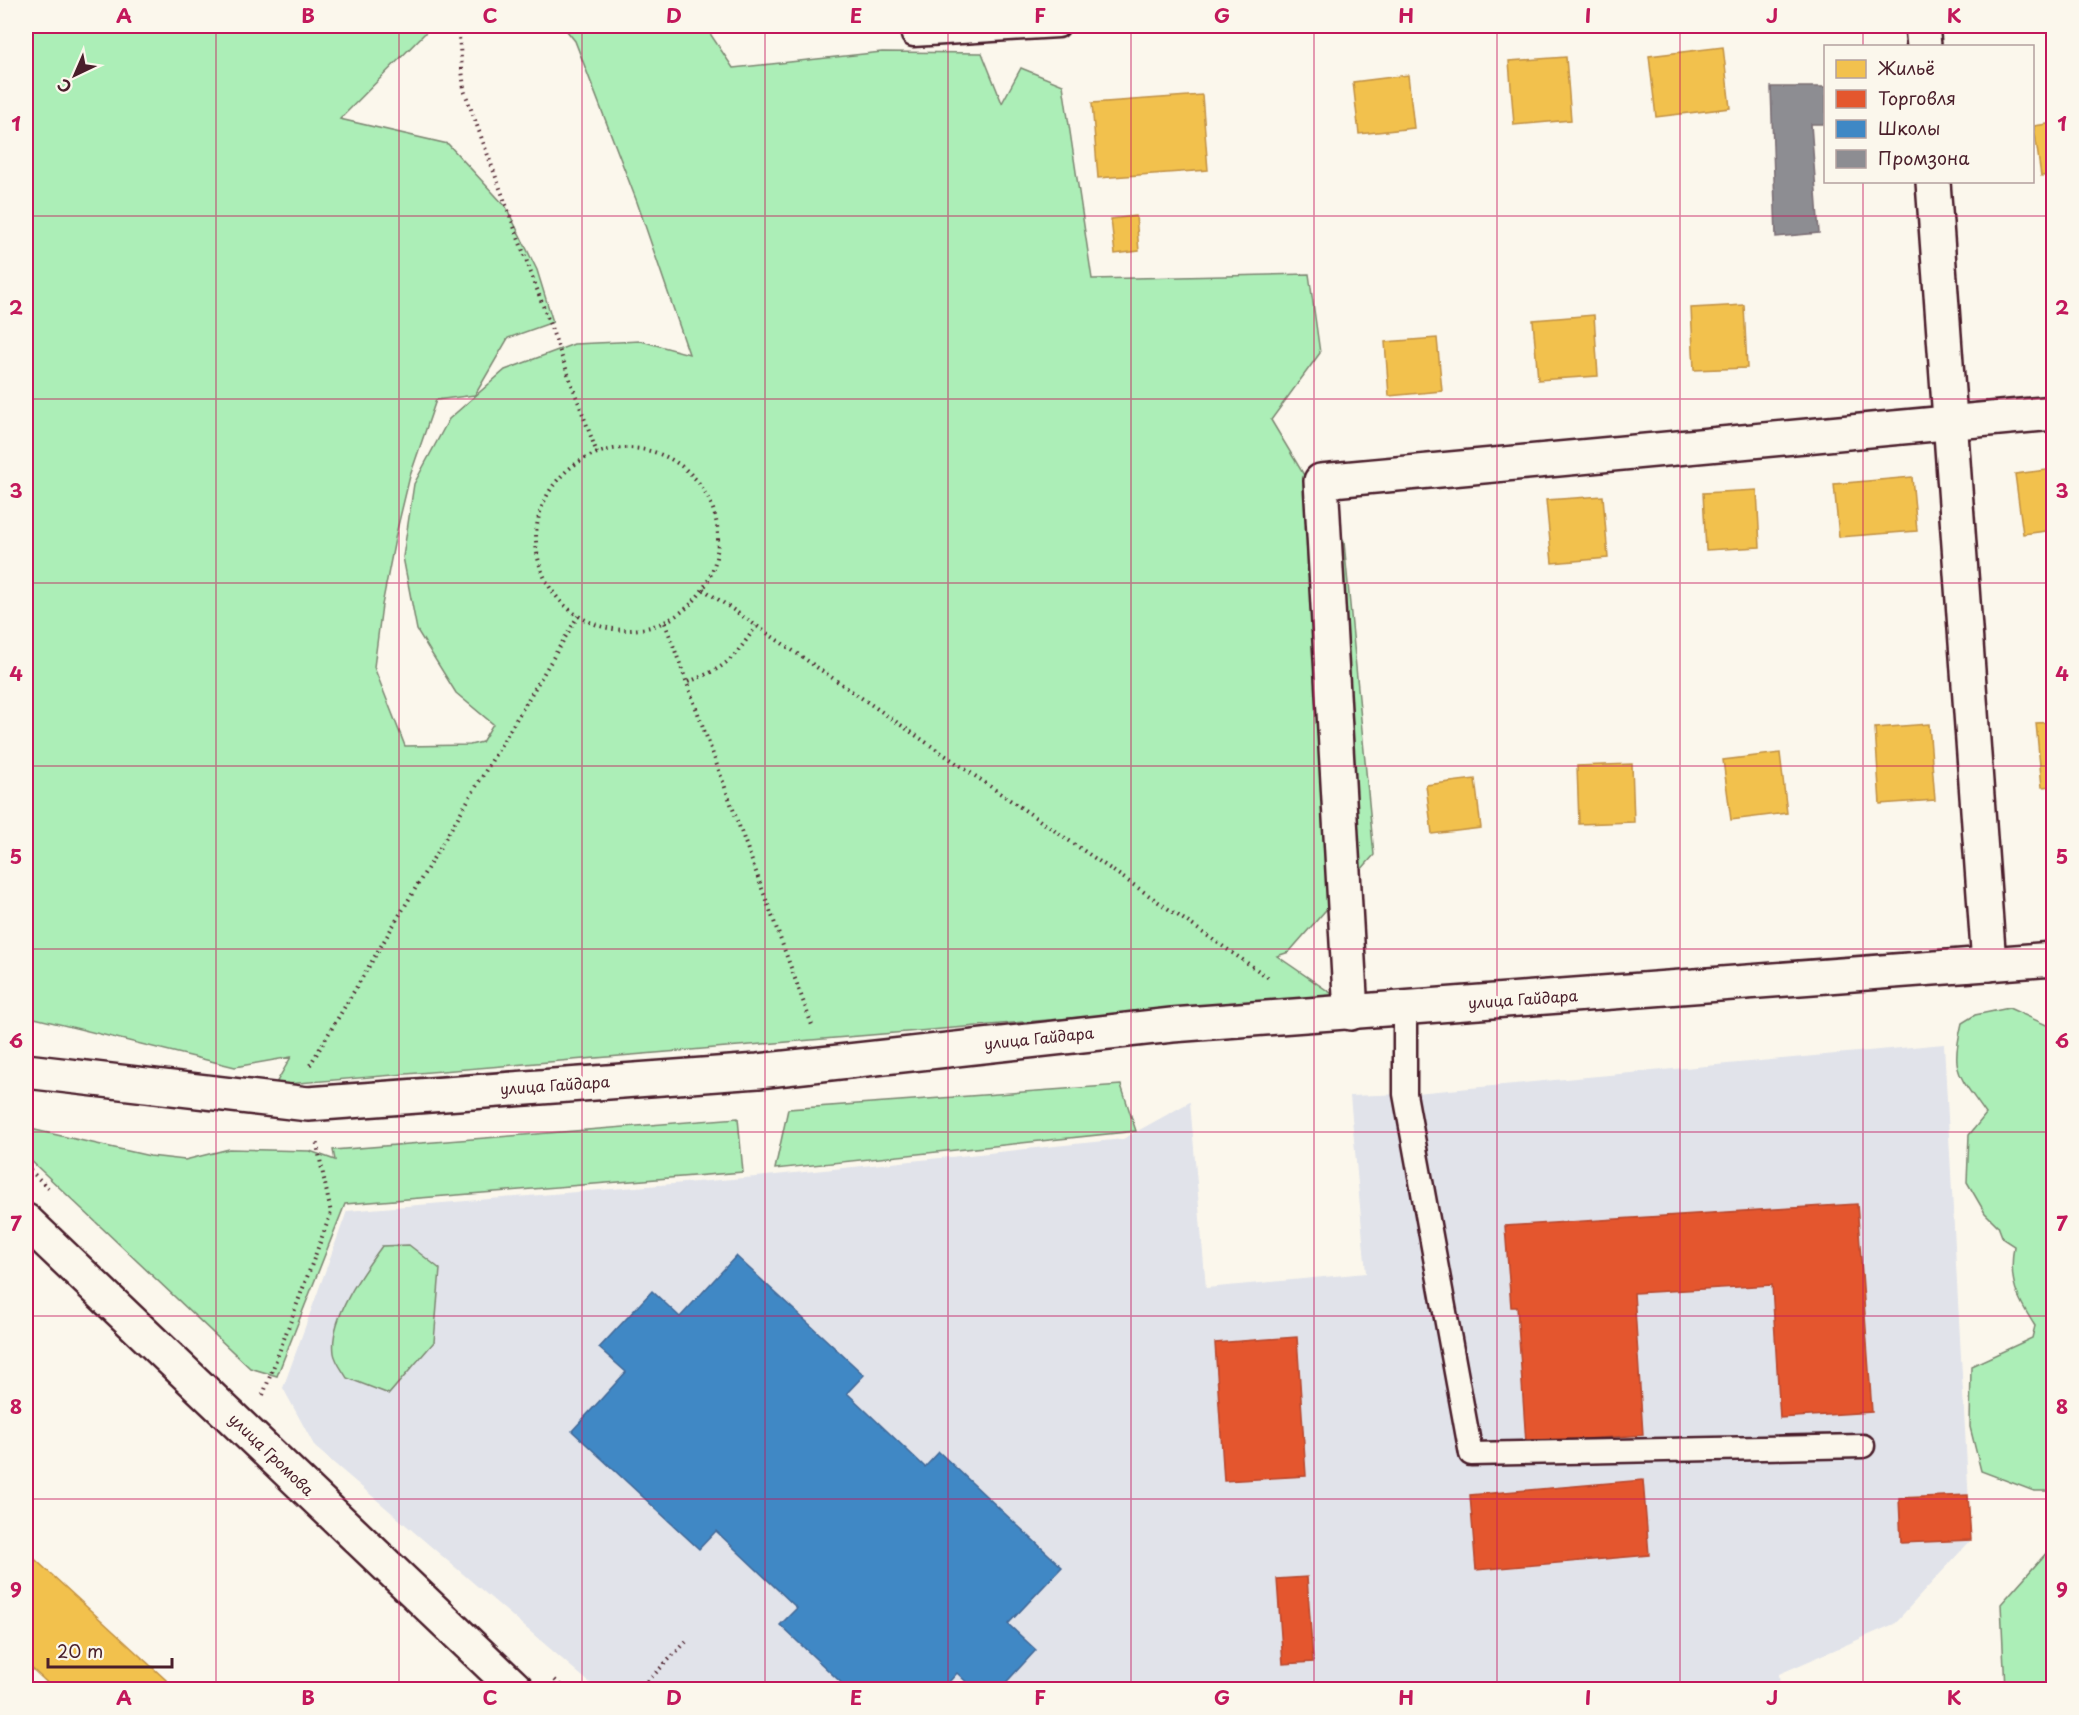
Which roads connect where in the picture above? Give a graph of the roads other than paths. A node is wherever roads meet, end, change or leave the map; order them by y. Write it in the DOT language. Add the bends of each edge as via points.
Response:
graph roads {
  1 [pos="1058,26"];
  2 [pos="1922,26"];
  3 [pos="913,35"];
  4 [pos="1924,45"];
  5 [pos="1933,183"];
  6 [pos="2054,413"];
  7 [pos="1950,423"];
  8 [pos="2054,959"];
  9 [pos="1989,964"];
  10 [pos="1405,1009"];
  11 [pos="1337,1014"];
  12 [pos="26,1071"];
  13 [pos="26,1221"];
  14 [pos="1863,1446"];
  15 [pos="518,1689"];
  1 -- 3 [label="lane"];
  2 -- 4 [label="street"];
  5 -- 7 [label="street"];
  6 -- 7 [label="street"];
  7 -- 9 [label="street"];
  7 -- 11 [label="street" via="1321,481"];
  8 -- 9 [label="street, улица Гайдара"];
  9 -- 10 [label="street, улица Гайдара"];
  10 -- 11 [label="street, улица Гайдара"];
  10 -- 14 [label="lane" via="1405,1094 1471,1454"];
  11 -- 12 [label="street, улица Гайдара" via="1172,1025 758,1071 308,1104"];
  13 -- 15 [label="street, улица Громова"];
}
